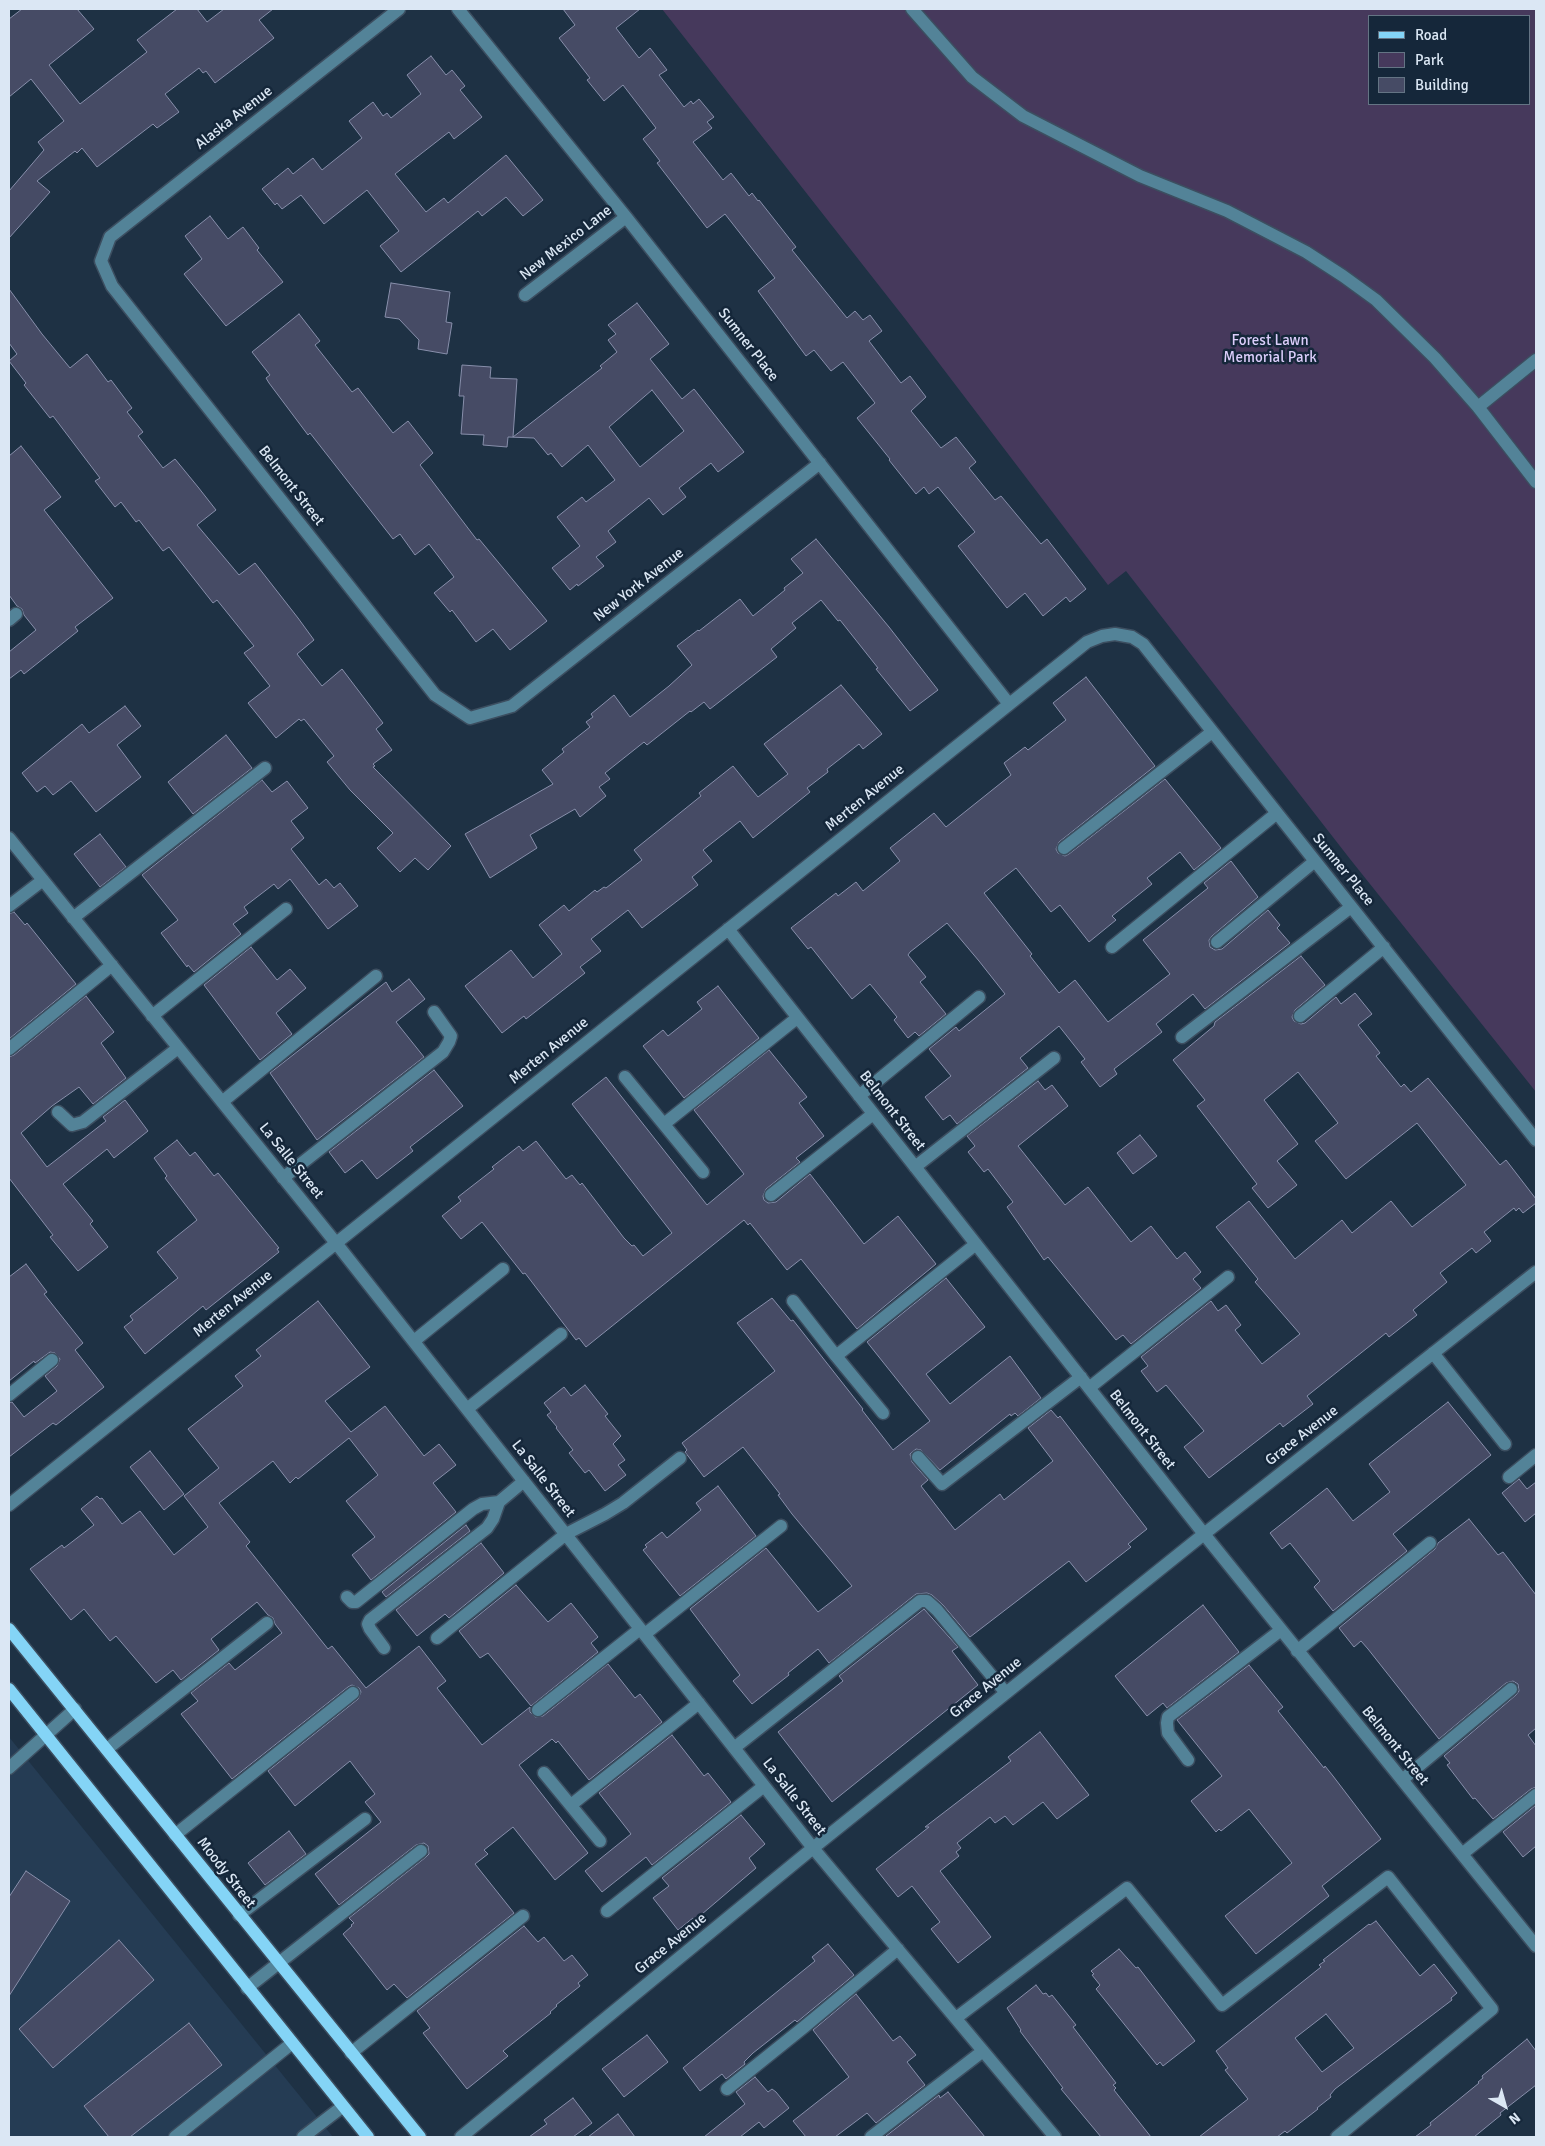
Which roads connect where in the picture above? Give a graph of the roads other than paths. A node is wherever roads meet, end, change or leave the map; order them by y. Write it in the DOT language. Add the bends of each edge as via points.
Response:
graph roads {
  1 [pos="399,9"];
  2 [pos="458,9"];
  3 [pos="912,9"];
  4 [pos="626,216"];
  5 [pos="101,261"];
  6 [pos="525,295"];
  7 [pos="1536,360"];
  8 [pos="1478,406"];
  9 [pos="820,463"];
  10 [pos="1536,482"];
  11 [pos="1115,634"];
  12 [pos="1010,704"];
  13 [pos="470,718"];
  14 [pos="1212,732"];
  15 [pos="265,768"];
  16 [pos="1277,813"];
  17 [pos="9,838"];
  18 [pos="1064,848"];
  19 [pos="1314,861"];
  20 [pos="43,880"];
  21 [pos="9,906"];
  22 [pos="1351,907"];
  23 [pos="286,909"];
  24 [pos="74,918"];
  25 [pos="728,929"];
  26 [pos="1217,942"];
  27 [pos="1112,947"];
  28 [pos="1384,948"];
  29 [pos="112,965"];
  30 [pos="376,976"];
  31 [pos="979,997"];
  32 [pos="434,1012"];
  33 [pos="152,1016"];
  34 [pos="1300,1016"];
  35 [pos="797,1018"];
  36 [pos="1182,1037"];
  37 [pos="178,1048"];
  38 [pos="9,1049"];
  39 [pos="1054,1058"];
  40 [pos="625,1077"];
  41 [pos="859,1096"];
  42 [pos="222,1102"];
  43 [pos="58,1112"];
  44 [pos="873,1114"];
  45 [pos="664,1124"];
  46 [pos="1536,1140"];
  47 [pos="915,1167"];
  48 [pos="703,1172"];
  49 [pos="283,1178"];
  50 [pos="771,1195"];
  51 [pos="336,1243"];
  52 [pos="976,1244"];
  53 [pos="504,1269"];
  54 [pos="1536,1272"];
  55 [pos="1228,1277"];
  56 [pos="793,1301"];
  57 [pos="561,1334"];
  58 [pos="414,1341"];
  59 [pos="1433,1353"];
  60 [pos="836,1356"];
  61 [pos="52,1360"];
  62 [pos="1080,1377"];
  63 [pos="1089,1388"];
  64 [pos="9,1394"];
  65 [pos="467,1409"];
  66 [pos="883,1413"];
  67 [pos="1505,1444"];
  68 [pos="1536,1455"];
  69 [pos="918,1457"];
  70 [pos="680,1458"];
  71 [pos="1510,1476"];
  72 [pos="524,1482"];
  73 [pos="499,1502"];
  74 [pos="9,1505"];
  75 [pos="781,1526"];
  76 [pos="566,1534"];
  77 [pos="1204,1534"];
  78 [pos="1430,1543"];
  79 [pos="347,1597"];
  80 [pos="267,1623"];
  81 [pos="9,1629"];
  82 [pos="1281,1630"];
  83 [pos="642,1632"];
  84 [pos="437,1638"];
  85 [pos="384,1648"];
  86 [pos="1298,1651"];
  87 [pos="9,1690"];
  88 [pos="1511,1690"];
  89 [pos="353,1693"];
  90 [pos="1006,1693"];
  91 [pos="699,1703"];
  92 [pos="75,1709"];
  93 [pos="538,1710"];
  94 [pos="45,1736"];
  95 [pos="734,1748"];
  96 [pos="106,1749"];
  97 [pos="1188,1760"];
  98 [pos="9,1768"];
  99 [pos="544,1773"];
  100 [pos="1402,1780"];
  101 [pos="764,1786"];
  102 [pos="1536,1795"];
  103 [pos="571,1805"];
  104 [pos="365,1819"];
  105 [pos="175,1835"];
  106 [pos="600,1841"];
  107 [pos="813,1848"];
  108 [pos="421,1851"];
  109 [pos="1462,1854"];
  110 [pos="607,1911"];
  111 [pos="239,1915"];
  112 [pos="523,1916"];
  113 [pos="1536,1946"];
  114 [pos="898,1949"];
  115 [pos="278,1964"];
  116 [pos="247,1988"];
  117 [pos="956,2018"];
  118 [pos="291,2044"];
  119 [pos="983,2051"];
  120 [pos="351,2053"];
  121 [pos="727,2089"];
  122 [pos="342,2107"];
  123 [pos="175,2137"];
  124 [pos="303,2137"];
  125 [pos="368,2137"];
  126 [pos="420,2137"];
  127 [pos="461,2137"];
  128 [pos="870,2137"];
  129 [pos="1055,2137"];
  130 [pos="1337,2137"];
  1 -- 5 [label="street, Alaska Avenue" via="110,237"];
  2 -- 4 [label="street, Sumner Place"];
  3 -- 8 [label="street" via="972,77 1023,116 1140,176 1227,211 1306,252 1343,276 1376,300"];
  4 -- 6 [label="street, New Mexico Lane"];
  4 -- 9 [label="street, Sumner Place"];
  5 -- 13 [label="street, Belmont Street" via="112,286 435,695"];
  7 -- 8 [label="street"];
  8 -- 10 [label="street"];
  9 -- 12 [label="street, Sumner Place"];
  9 -- 13 [label="street, New York Avenue" via="512,706"];
  11 -- 12 [label="street, Merten Avenue" via="1087,642"];
  11 -- 14 [label="street, Sumner Place" via="1132,637 1143,644"];
  12 -- 25 [label="street, Merten Avenue"];
  14 -- 16 [label="street, Sumner Place"];
  14 -- 18 [label="street"];
  15 -- 24 [label="street"];
  16 -- 19 [label="street, Sumner Place"];
  16 -- 27 [label="street"];
  17 -- 20 [label="street, La Salle Street"];
  19 -- 22 [label="street, Sumner Place"];
  19 -- 26 [label="street"];
  20 -- 21 [label="street"];
  20 -- 24 [label="street, La Salle Street"];
  22 -- 28 [label="street, Sumner Place"];
  22 -- 36 [label="street"];
  23 -- 33 [label="street"];
  24 -- 29 [label="street, La Salle Street"];
  25 -- 35 [label="street, Belmont Street"];
  25 -- 51 [label="street, Merten Avenue"];
  28 -- 34 [label="street"];
  28 -- 46 [label="street, Sumner Place"];
  29 -- 33 [label="street, La Salle Street"];
  29 -- 38 [label="street"];
  30 -- 42 [label="street"];
  31 -- 41 [label="street"];
  32 -- 49 [label="street" via="451,1036 443,1052"];
  33 -- 37 [label="street, La Salle Street"];
  35 -- 41 [label="street, Belmont Street"];
  35 -- 45 [label="street"];
  37 -- 42 [label="street, La Salle Street"];
  37 -- 43 [label="street" via="83,1122 72,1125"];
  39 -- 47 [label="street"];
  40 -- 45 [label="street"];
  41 -- 44 [label="street, Belmont Street"];
  42 -- 49 [label="street, La Salle Street"];
  44 -- 47 [label="street, Belmont Street"];
  44 -- 50 [label="street"];
  45 -- 48 [label="street"];
  47 -- 52 [label="street, Belmont Street"];
  49 -- 51 [label="street, La Salle Street"];
  51 -- 58 [label="street, La Salle Street"];
  51 -- 74 [label="street, Merten Avenue"];
  52 -- 60 [label="street"];
  52 -- 62 [label="street, Belmont Street"];
  53 -- 58 [label="street"];
  54 -- 59 [label="street, Grace Avenue"];
  55 -- 63 [label="street"];
  56 -- 60 [label="street"];
  57 -- 65 [label="street"];
  58 -- 65 [label="street, La Salle Street"];
  59 -- 67 [label="street"];
  59 -- 77 [label="street, Grace Avenue"];
  60 -- 66 [label="street"];
  61 -- 64 [label="street"];
  62 -- 63 [label="street, Belmont Street"];
  62 -- 69 [label="street" via="942,1484"];
  63 -- 77 [label="street, Belmont Street"];
  65 -- 72 [label="street, La Salle Street"];
  68 -- 71 [label="street"];
  70 -- 76 [label="street" via="624,1503"];
  72 -- 73 [label="street"];
  72 -- 76 [label="street, La Salle Street"];
  73 -- 79 [label="street" via="473,1509 356,1602"];
  73 -- 85 [label="street" via="487,1528 370,1620 370,1629"];
  75 -- 83 [label="street"];
  76 -- 83 [label="street, La Salle Street"];
  76 -- 84 [label="street"];
  77 -- 82 [label="street, Belmont Street"];
  77 -- 90 [label="street, Grace Avenue"];
  78 -- 86 [label="street"];
  80 -- 96 [label="street"];
  81 -- 92 [label="main road, Moody Street"];
  82 -- 86 [label="street, Belmont Street"];
  82 -- 97 [label="street" via="1168,1717 1168,1733"];
  83 -- 91 [label="street, La Salle Street"];
  83 -- 93 [label="street"];
  86 -- 100 [label="street, Belmont Street"];
  87 -- 94 [label="main road"];
  88 -- 100 [label="street"];
  89 -- 105 [label="street"];
  90 -- 95 [label="street" via="938,1610 927,1601 920,1601"];
  90 -- 107 [label="street, Grace Avenue"];
  91 -- 95 [label="street, La Salle Street"];
  91 -- 103 [label="street"];
  92 -- 94 [label="street"];
  92 -- 96 [label="main road, Moody Street"];
  94 -- 98 [label="street"];
  94 -- 116 [label="main road"];
  95 -- 101 [label="street, La Salle Street"];
  96 -- 105 [label="main road, Moody Street"];
  99 -- 103 [label="street"];
  100 -- 109 [label="street, Belmont Street"];
  101 -- 107 [label="street, La Salle Street"];
  101 -- 110 [label="street"];
  102 -- 109 [label="street"];
  103 -- 106 [label="street"];
  104 -- 111 [label="street"];
  105 -- 111 [label="main road, Moody Street"];
  107 -- 114 [label="street, La Salle Street"];
  107 -- 127 [label="street, Grace Avenue"];
  108 -- 115 [label="street"];
  109 -- 113 [label="street, Belmont Street"];
  111 -- 115 [label="main road, Moody Street"];
  112 -- 120 [label="street"];
  114 -- 117 [label="street, La Salle Street"];
  114 -- 121 [label="street"];
  115 -- 116 [label="street"];
  115 -- 120 [label="main road, Moody Street"];
  116 -- 118 [label="main road"];
  117 -- 119 [label="street, La Salle Street"];
  117 -- 130 [label="street" via="1127,1888 1222,2005 1388,1877 1492,2009"];
  118 -- 122 [label="main road"];
  118 -- 123 [label="street"];
  119 -- 128 [label="street"];
  119 -- 129 [label="street, La Salle Street"];
  120 -- 126 [label="main road, Moody Street"];
  122 -- 124 [label="street"];
  122 -- 125 [label="main road"];
}
